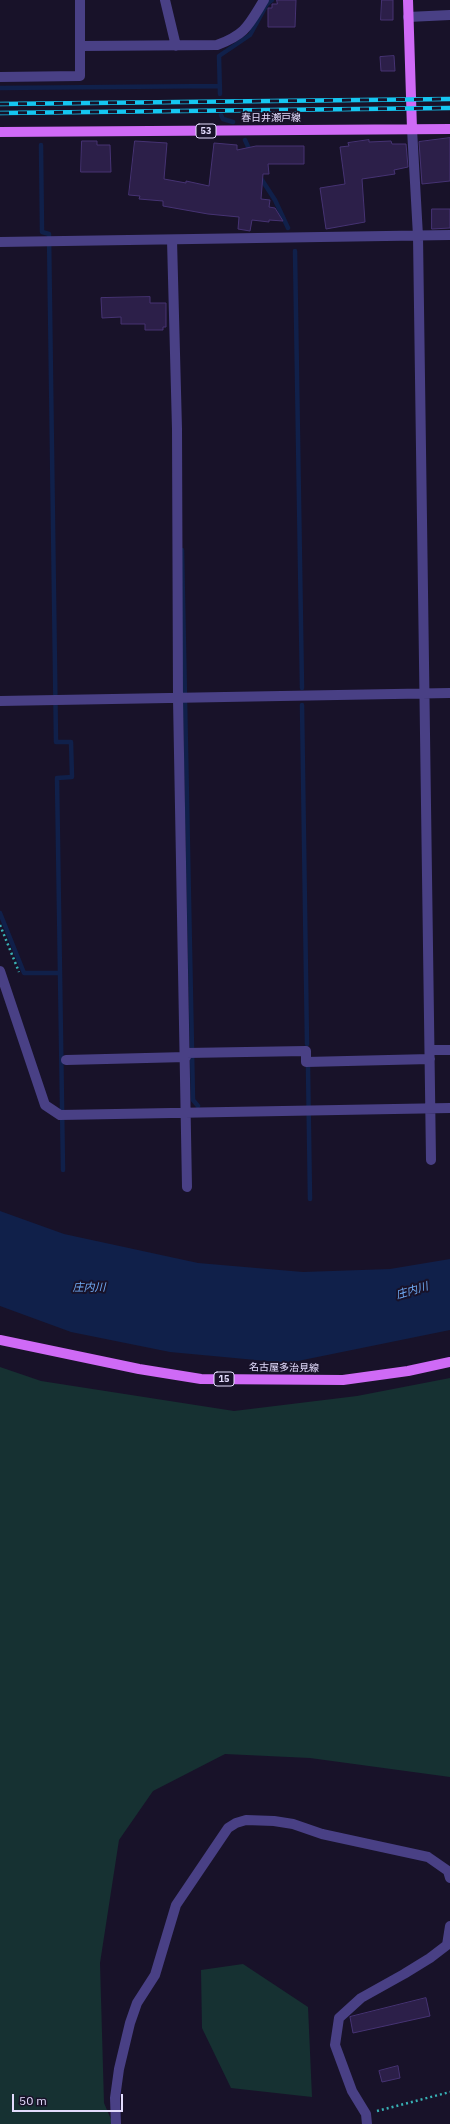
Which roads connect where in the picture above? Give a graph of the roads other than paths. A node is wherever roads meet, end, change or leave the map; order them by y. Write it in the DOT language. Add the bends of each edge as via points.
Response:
graph roads {
  1 [pos="80,0"];
  2 [pos="165,0"];
  3 [pos="264,0"];
  4 [pos="408,0"];
  5 [pos="450,15"];
  6 [pos="408,17"];
  7 [pos="81,46"];
  8 [pos="176,46"];
  9 [pos="0,77"];
  10 [pos="450,129"];
  11 [pos="412,130"];
  12 [pos="0,132"];
  13 [pos="450,235"];
  14 [pos="418,236"];
  15 [pos="172,240"];
  16 [pos="0,242"];
  17 [pos="450,693"];
  18 [pos="425,694"];
  19 [pos="178,699"];
  20 [pos="0,701"];
  21 [pos="0,971"];
  22 [pos="4,992"];
  23 [pos="450,1050"];
  24 [pos="186,1055"];
  25 [pos="430,1055"];
  26 [pos="66,1060"];
  27 [pos="431,1108"];
  28 [pos="450,1108"];
  29 [pos="187,1112"];
  30 [pos="431,1160"];
  31 [pos="187,1187"];
  32 [pos="0,1340"];
  33 [pos="450,1362"];
  34 [pos="450,1878"];
  35 [pos="450,1926"];
  36 [pos="367,2119"];
  37 [pos="116,2124"];
  1 -- 7 [label="street"];
  2 -- 8 [label="street"];
  3 -- 8 [label="street" via="247,28 236,38 217,45"];
  4 -- 6 [label="main road"];
  5 -- 6 [label="street"];
  6 -- 11 [label="main road"];
  7 -- 8 [label="street"];
  7 -- 9 [label="street" via="80,76"];
  10 -- 11 [label="main road, 春日井瀬戸線"];
  11 -- 12 [label="main road, 春日井瀬戸線 / 53"];
  11 -- 14 [label="street"];
  13 -- 14 [label="street"];
  14 -- 15 [label="street"];
  14 -- 18 [label="street"];
  15 -- 16 [label="street"];
  15 -- 19 [label="street" via="177,429"];
  17 -- 18 [label="street"];
  18 -- 19 [label="street"];
  18 -- 25 [label="street"];
  19 -- 20 [label="street"];
  19 -- 24 [label="street"];
  21 -- 22 [label="street"];
  22 -- 29 [label="street" via="45,1105 60,1115"];
  23 -- 25 [label="street"];
  24 -- 25 [label="street" via="306,1052 306,1062"];
  24 -- 26 [label="street"];
  24 -- 29 [label="street"];
  25 -- 27 [label="street"];
  27 -- 28 [label="street"];
  27 -- 29 [label="street"];
  27 -- 30 [label="street"];
  29 -- 31 [label="street"];
  32 -- 33 [label="main road, 名古屋多治見線 / 15" via="201,1379 343,1380"];
  34 -- 37 [label="street" via="448,1871 428,1857 322,1834 293,1824 246,1820 236,1822 228,1828 176,1905 155,1975 138,2003 130,2023 119,2069 115,2098"];
  35 -- 36 [label="street" via="446,1945 411,1970 361,1998 340,2018 335,2045 345,2077"];
}
